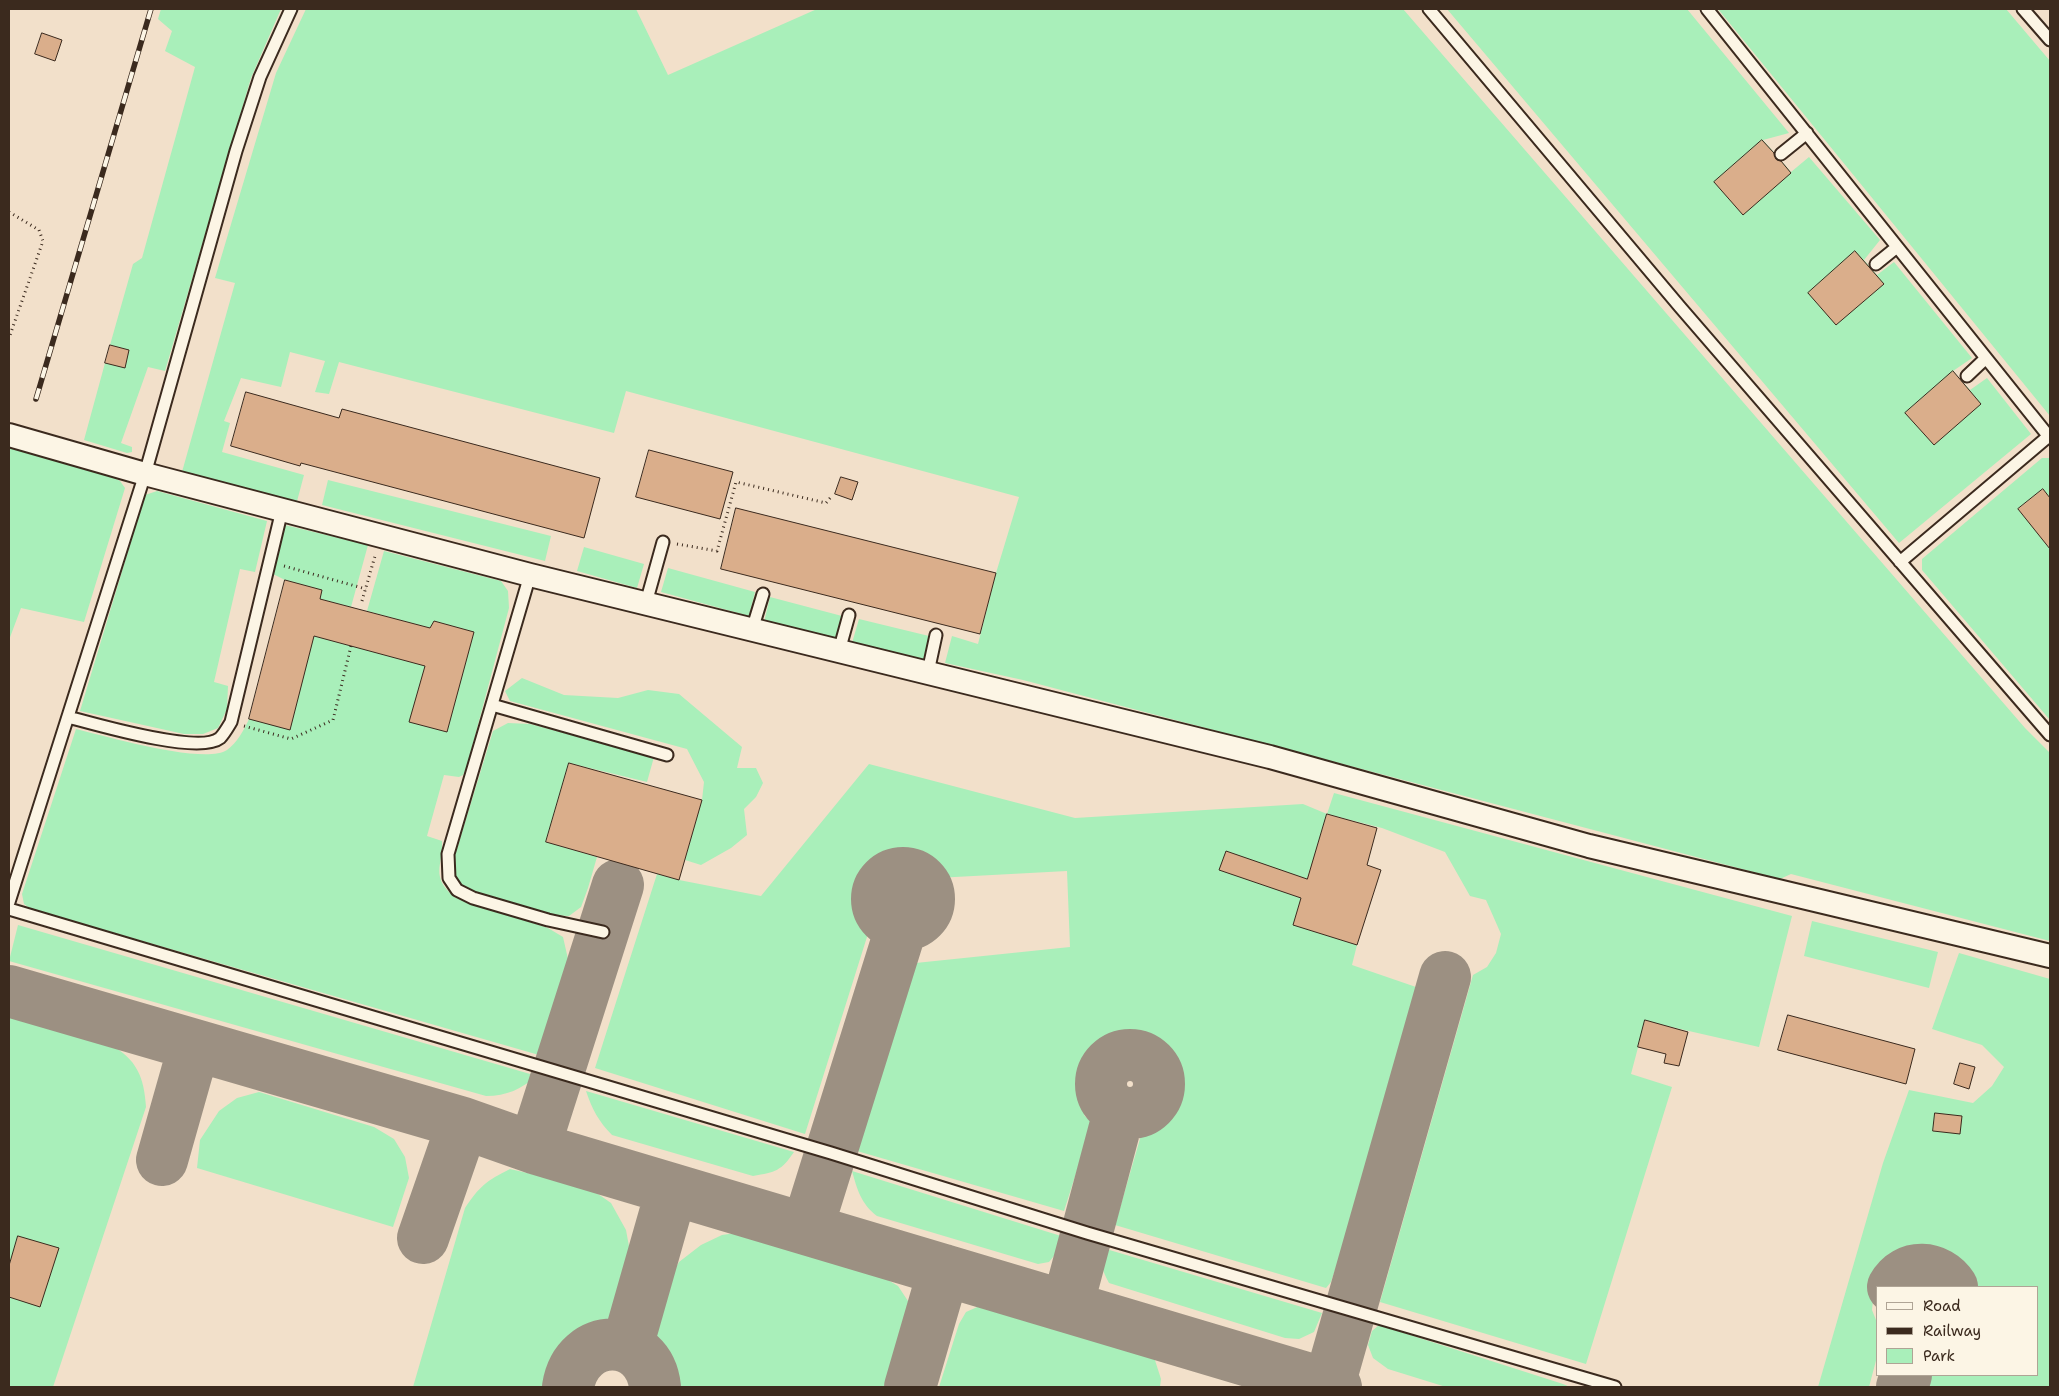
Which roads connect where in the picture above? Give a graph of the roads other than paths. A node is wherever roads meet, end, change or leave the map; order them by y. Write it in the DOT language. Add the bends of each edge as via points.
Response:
graph roads {
  1 [pos="291,9"];
  2 [pos="1429,9"];
  3 [pos="1707,9"];
  4 [pos="2023,9"];
  5 [pos="2050,40"];
  6 [pos="1807,134"];
  7 [pos="1781,154"];
  8 [pos="1897,247"];
  9 [pos="1876,264"];
  10 [pos="1986,358"];
  11 [pos="1967,376"];
  12 [pos="9,435"];
  13 [pos="2050,437"];
  14 [pos="145,474"];
  15 [pos="282,510"];
  16 [pos="663,542"];
  17 [pos="1900,562"];
  18 [pos="530,575"];
  19 [pos="764,594"];
  20 [pos="646,603"];
  21 [pos="849,615"];
  22 [pos="752,630"];
  23 [pos="936,636"];
  24 [pos="839,651"];
  25 [pos="928,672"];
  26 [pos="492,705"];
  27 [pos="68,717"];
  28 [pos="2050,734"];
  29 [pos="667,755"];
  30 [pos="9,902"];
  31 [pos="9,909"];
  32 [pos="603,932"];
  33 [pos="2050,956"];
  34 [pos="1615,1387"];
  1 -- 14 [label="lane" via="260,77 236,151"];
  2 -- 17 [label="lane"];
  3 -- 6 [label="lane"];
  4 -- 5 [label="lane"];
  6 -- 7 [label="lane"];
  6 -- 8 [label="lane"];
  8 -- 9 [label="lane"];
  8 -- 10 [label="lane"];
  10 -- 11 [label="lane"];
  10 -- 13 [label="lane"];
  12 -- 14 [label="street"];
  13 -- 17 [label="lane"];
  14 -- 15 [label="street"];
  14 -- 27 [label="lane"];
  15 -- 18 [label="street"];
  15 -- 27 [label="lane" via="231,722 219,739 199,744 180,743"];
  16 -- 20 [label="lane"];
  17 -- 28 [label="lane"];
  18 -- 20 [label="street"];
  18 -- 26 [label="lane"];
  19 -- 22 [label="lane"];
  20 -- 22 [label="street"];
  21 -- 24 [label="lane"];
  22 -- 24 [label="street"];
  23 -- 25 [label="lane"];
  24 -- 25 [label="street"];
  25 -- 33 [label="street" via="1270,757 1589,846"];
  26 -- 29 [label="lane"];
  26 -- 32 [label="lane" via="448,854 449,878 457,890 472,898"];
  27 -- 30 [label="lane"];
  31 -- 34 [label="lane" via="830,1152 1087,1233"];
}
